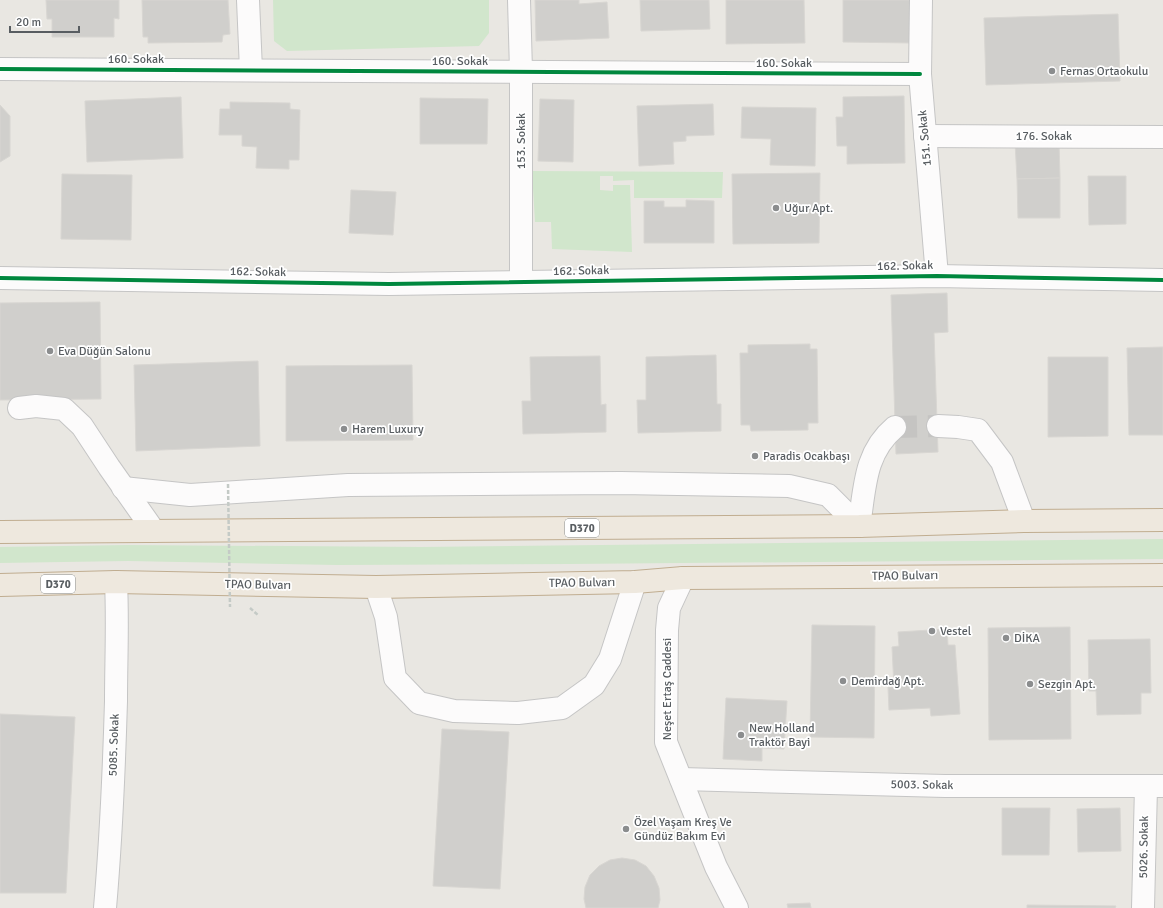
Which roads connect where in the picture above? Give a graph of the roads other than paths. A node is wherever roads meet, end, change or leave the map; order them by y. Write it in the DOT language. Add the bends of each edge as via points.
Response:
graph roads {
  1 [pos="248,0"];
  2 [pos="519,0"];
  3 [pos="921,0"];
  4 [pos="0,69"];
  5 [pos="251,70"];
  6 [pos="521,71"];
  7 [pos="920,74"];
  8 [pos="925,136"];
  9 [pos="1163,137"];
  10 [pos="937,276"];
  11 [pos="0,278"];
  12 [pos="1163,280"];
  13 [pos="520,282"];
  14 [pos="19,408"];
  15 [pos="938,426"];
  16 [pos="895,427"];
  17 [pos="123,488"];
  18 [pos="1163,520"];
  19 [pos="1024,521"];
  20 [pos="859,526"];
  21 [pos="4,530"];
  22 [pos="154,530"];
  23 [pos="1163,575"];
  24 [pos="682,578"];
  25 [pos="116,582"];
  26 [pos="634,582"];
  27 [pos="0,585"];
  28 [pos="376,587"];
  29 [pos="681,779"];
  30 [pos="1154,786"];
  31 [pos="105,908"];
  32 [pos="737,908"];
  33 [pos="1143,908"];
  1 -- 5 [label="street"];
  2 -- 6 [label="street, 153. Sokak"];
  3 -- 7 [label="street, 151. Sokak"];
  4 -- 5 [label="street, 160. Sokak"];
  5 -- 6 [label="street, 160. Sokak"];
  6 -- 7 [label="street, 160. Sokak"];
  6 -- 13 [label="street, 153. Sokak"];
  7 -- 8 [label="street, 151. Sokak"];
  8 -- 9 [label="street, 176. Sokak"];
  8 -- 10 [label="street, 151. Sokak"];
  10 -- 12 [label="street, 162. Sokak"];
  10 -- 13 [label="street, 162. Sokak"];
  11 -- 13 [label="street, 162. Sokak" via="389,284"];
  14 -- 17 [label="street" via="64,408 82,426"];
  15 -- 19 [label="street" via="978,430 1002,462"];
  16 -- 20 [label="street" via="883,436 870,461"];
  17 -- 20 [label="street" via="190,495 348,485 621,483 790,486 828,495"];
  17 -- 22 [label="street"];
  18 -- 19 [label="highway, D370"];
  19 -- 20 [label="highway, D370"];
  20 -- 22 [label="highway, D370"];
  21 -- 22 [label="highway, D370"];
  23 -- 24 [label="highway, TPAO Bulvarı / D370"];
  24 -- 26 [label="highway, TPAO Bulvarı / D370"];
  24 -- 29 [label="street, Neşet Ertaş Caddesi" via="669,608 666,630 666,742"];
  25 -- 27 [label="highway, TPAO Bulvarı / D370"];
  25 -- 28 [label="highway, TPAO Bulvarı / D370"];
  25 -- 31 [label="street, 5085. Sokak" via="118,610 115,742"];
  26 -- 28 [label="highway, TPAO Bulvarı / D370"];
  26 -- 28 [label="street" via="610,659 594,685 562,708 518,713 454,711 419,703 395,678 386,617"];
  29 -- 30 [label="street, 5003. Sokak" via="945,786"];
  29 -- 32 [label="street, Neşet Ertaş Caddesi" via="716,867"];
  30 -- 33 [label="street, 5026. Sokak"];
}
